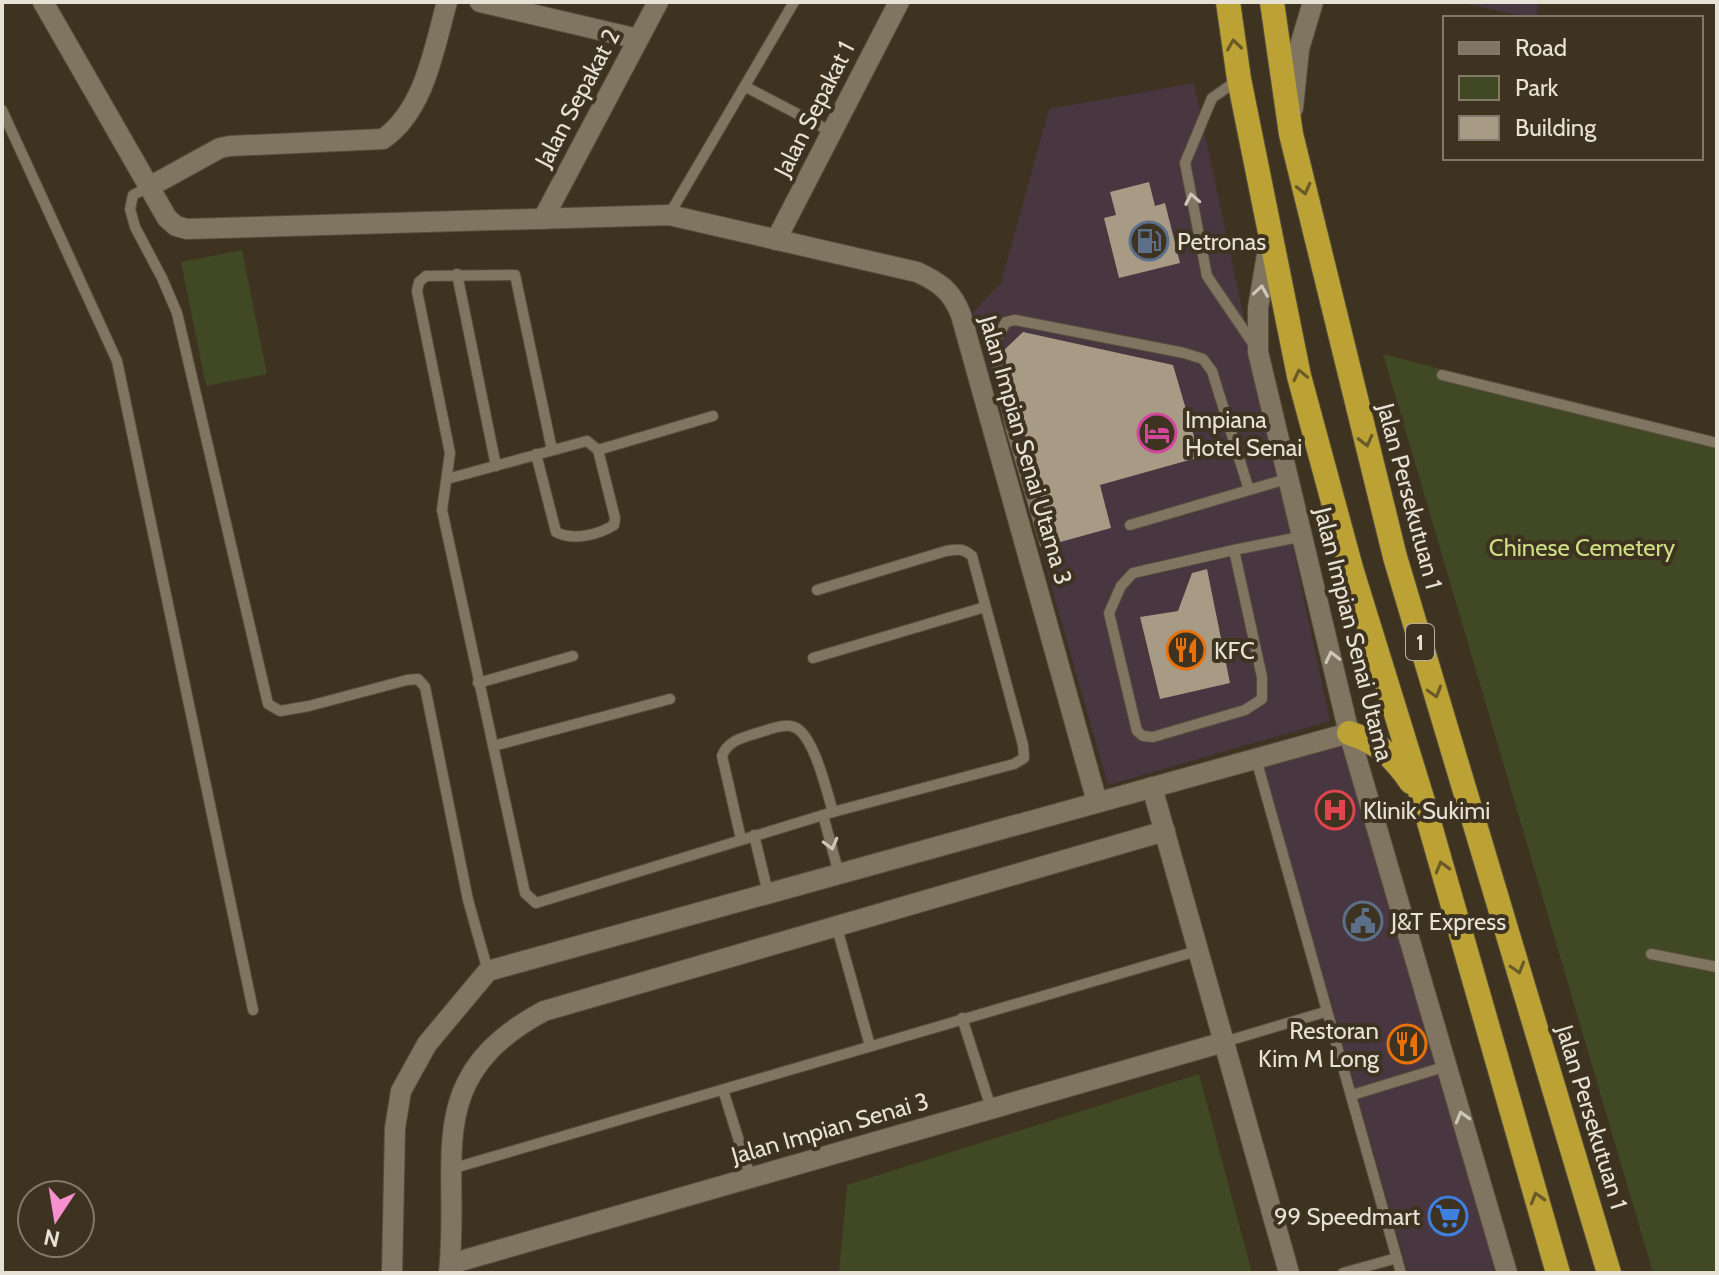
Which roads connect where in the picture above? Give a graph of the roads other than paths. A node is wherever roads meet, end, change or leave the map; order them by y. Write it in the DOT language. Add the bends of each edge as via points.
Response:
graph roads {
  1 [pos="43,2"];
  2 [pos="447,2"];
  3 [pos="480,2"];
  4 [pos="658,2"];
  5 [pos="794,2"];
  6 [pos="899,2"];
  7 [pos="1228,2"];
  8 [pos="1272,2"];
  9 [pos="1313,2"];
  10 [pos="638,39"];
  11 [pos="1239,79"];
  12 [pos="746,87"];
  13 [pos="2,110"];
  14 [pos="832,132"];
  15 [pos="1291,134"];
  16 [pos="149,187"];
  17 [pos="669,215"];
  18 [pos="543,219"];
  19 [pos="1271,231"];
  20 [pos="776,240"];
  21 [pos="457,274"];
  22 [pos="1258,352"];
  23 [pos="1442,375"];
  24 [pos="713,416"];
  25 [pos="1003,432"];
  26 [pos="1717,443"];
  27 [pos="552,450"];
  28 [pos="598,450"];
  29 [pos="536,454"];
  30 [pos="496,466"];
  31 [pos="1290,478"];
  32 [pos="447,479"];
  33 [pos="1249,490"];
  34 [pos="1130,525"];
  35 [pos="1304,536"];
  36 [pos="1045,544"];
  37 [pos="1234,550"];
  38 [pos="817,590"];
  39 [pos="985,607"];
  40 [pos="573,656"];
  41 [pos="813,658"];
  42 [pos="478,683"];
  43 [pos="670,699"];
  44 [pos="1349,733"];
  45 [pos="493,746"];
  46 [pos="1256,759"];
  47 [pos="1152,787"];
  48 [pos="1423,801"];
  49 [pos="1097,802"];
  50 [pos="828,813"];
  51 [pos="1165,831"];
  52 [pos="754,835"];
  53 [pos="741,839"];
  54 [pos="839,874"];
  55 [pos="768,893"];
  56 [pos="837,928"];
  57 [pos="1197,951"];
  58 [pos="1651,954"];
  59 [pos="1717,967"];
  60 [pos="488,971"];
  61 [pos="253,1010"];
  62 [pos="1325,1012"];
  63 [pos="962,1018"];
  64 [pos="1224,1042"];
  65 [pos="870,1046"];
  66 [pos="1447,1066"];
  67 [pos="723,1090"];
  68 [pos="1352,1095"];
  69 [pos="991,1108"];
  70 [pos="451,1169"];
  71 [pos="751,1179"];
  72 [pos="1397,1258"];
  73 [pos="450,1268"];
  74 [pos="392,1273"];
  75 [pos="1289,1273"];
  76 [pos="1343,1273"];
  77 [pos="1401,1273"];
  78 [pos="1507,1273"];
  79 [pos="1558,1273"];
  80 [pos="1609,1273"];
  1 -- 16 [label="street, Jalan Impian Senai Utama 3"];
  2 -- 16 [label="street" via="412,108 399,128 383,139 220,148"];
  3 -- 10 [label="street"];
  4 -- 10 [label="street, Jalan Sepakat 2"];
  5 -- 12 [label="lane"];
  6 -- 14 [label="street, Jalan Sepakat 1"];
  11 -- 7 [label="highway, 1, one-way"];
  8 -- 15 [label="highway, Jalan Persekutuan 1 / 1"];
  9 -- 15 [label="street" via="1299,49"];
  10 -- 18 [label="street, Jalan Sepakat 2"];
  11 -- 19 [label="highway, 1"];
  22 -- 11 [label="lane, one-way" via="1207,276 1185,163 1212,98"];
  12 -- 14 [label="lane"];
  12 -- 17 [label="lane"];
  13 -- 61 [label="lane" via="117,361"];
  14 -- 20 [label="street, Jalan Sepakat 1"];
  15 -- 80 [label="highway, Jalan Persekutuan 1 / 1, one-way" via="1395,557"];
  16 -- 18 [label="street, Jalan Impian Senai Utama 3" via="167,218 187,229"];
  16 -- 60 [label="lane" via="133,195 130,209 177,313 268,704 280,711 309,706 407,680 418,679 425,687 468,900"];
  17 -- 18 [label="street, Jalan Impian Senai Utama 3"];
  17 -- 20 [label="street, Jalan Impian Senai Utama 3"];
  22 -- 19 [label="street, Jalan Impian Senai Utama, one-way" via="1258,308"];
  48 -- 19 [label="highway, 1, one-way" via="1299,376"];
  20 -- 25 [label="street, Jalan Impian Senai Utama 3" via="917,272 941,283 956,300"];
  21 -- 27 [label="lane" via="515,275"];
  21 -- 30 [label="lane"];
  21 -- 32 [label="lane" via="426,276 417,291 450,453"];
  22 -- 31 [label="street, Jalan Impian Senai Utama"];
  23 -- 26 [label="lane"];
  24 -- 28 [label="lane"];
  25 -- 33 [label="lane" via="993,345 1006,322 1032,322 1192,355 1212,371"];
  25 -- 36 [label="lane"];
  25 -- 49 [label="street, Jalan Impian Senai Utama 3"];
  27 -- 28 [label="lane" via="587,441"];
  27 -- 29 [label="lane"];
  28 -- 29 [label="lane" via="614,525 565,537 556,532"];
  29 -- 30 [label="lane"];
  30 -- 32 [label="lane"];
  31 -- 33 [label="lane"];
  31 -- 35 [label="street, Jalan Impian Senai Utama"];
  32 -- 42 [label="lane" via="442,510"];
  33 -- 34 [label="lane"];
  35 -- 37 [label="lane"];
  44 -- 35 [label="street, Jalan Impian Senai Utama, one-way"];
  37 -- 37 [label="lane" via="1262,677 1262,699 1245,710 1143,736 1137,731 1109,613 1112,601 1133,573"];
  38 -- 39 [label="lane" via="960,549 972,556"];
  39 -- 41 [label="lane"];
  39 -- 50 [label="lane" via="1024,758"];
  40 -- 42 [label="lane"];
  42 -- 45 [label="lane"];
  43 -- 45 [label="lane"];
  44 -- 46 [label="street"];
  44 -- 48 [label="highway" via="1384,749"];
  44 -- 66 [label="street, Jalan Impian Senai Utama"];
  45 -- 53 [label="lane" via="525,893 536,903"];
  46 -- 47 [label="street"];
  46 -- 62 [label="lane"];
  47 -- 49 [label="street"];
  47 -- 51 [label="street"];
  79 -- 48 [label="highway, 1, one-way"];
  49 -- 54 [label="street"];
  50 -- 52 [label="lane"];
  50 -- 53 [label="lane" via="805,735 785,726 755,734 728,744 722,756"];
  50 -- 54 [label="lane, one-way"];
  51 -- 56 [label="street"];
  51 -- 57 [label="street"];
  52 -- 53 [label="lane"];
  52 -- 55 [label="lane"];
  54 -- 55 [label="street"];
  55 -- 60 [label="street"];
  56 -- 65 [label="lane"];
  56 -- 70 [label="street" via="544,1011 514,1027 487,1052 459,1098"];
  57 -- 63 [label="lane"];
  57 -- 64 [label="street"];
  58 -- 59 [label="lane"];
  60 -- 74 [label="street" via="427,1044 401,1091 395,1128"];
  62 -- 64 [label="lane"];
  62 -- 68 [label="lane"];
  63 -- 65 [label="lane"];
  63 -- 69 [label="lane"];
  64 -- 69 [label="street, Jalan Impian Senai 3"];
  64 -- 75 [label="street"];
  65 -- 67 [label="lane"];
  66 -- 68 [label="lane"];
  78 -- 66 [label="street, Jalan Impian Senai Utama, one-way"];
  67 -- 70 [label="lane"];
  67 -- 71 [label="lane"];
  68 -- 72 [label="lane"];
  69 -- 71 [label="street, Jalan Impian Senai 3"];
  70 -- 73 [label="street"];
  71 -- 73 [label="street, Jalan Impian Senai 3"];
  72 -- 76 [label="lane"];
  72 -- 77 [label="lane"];
}
